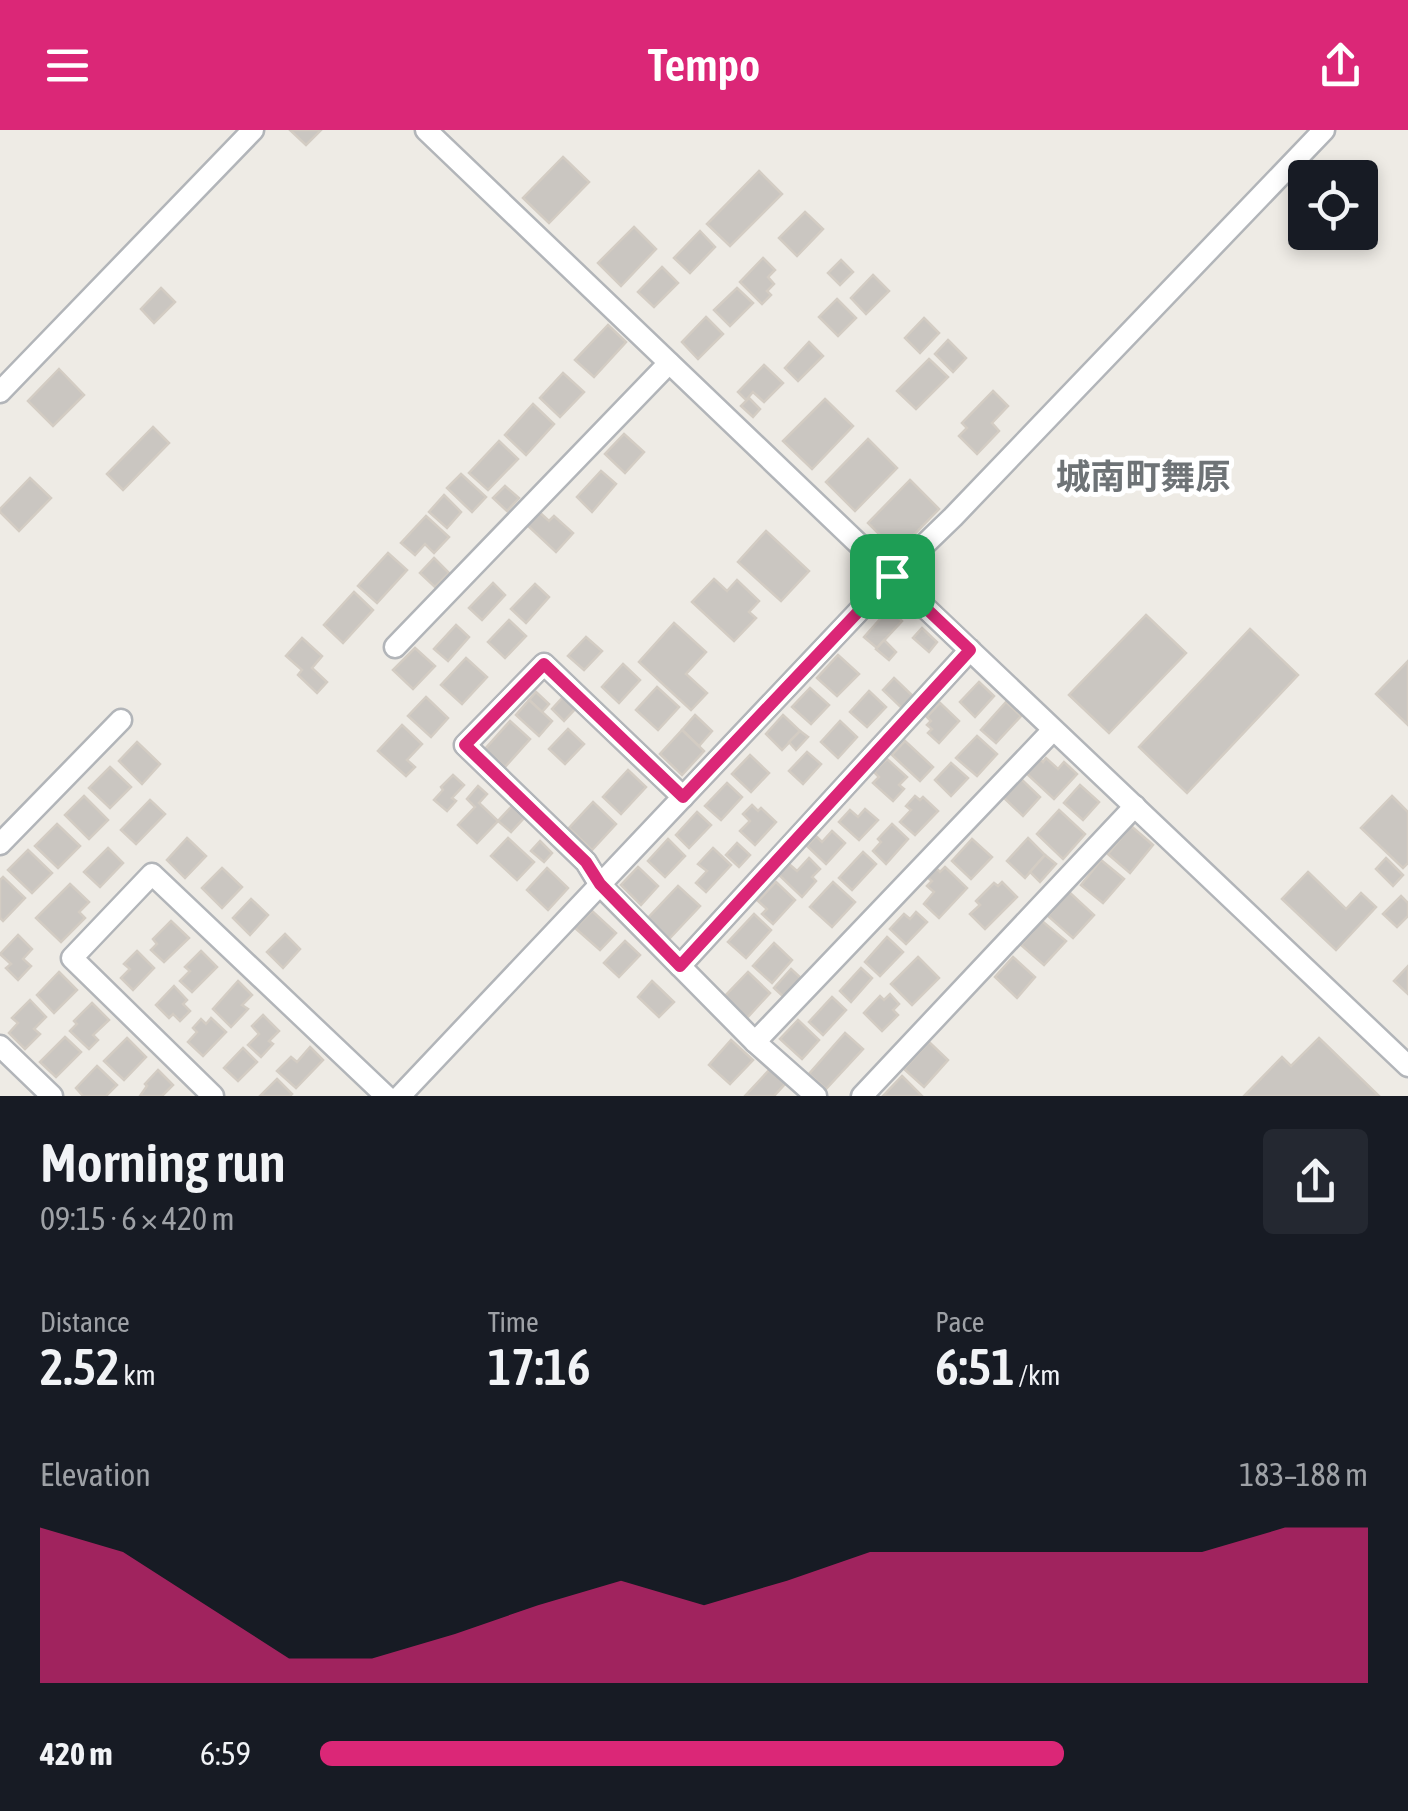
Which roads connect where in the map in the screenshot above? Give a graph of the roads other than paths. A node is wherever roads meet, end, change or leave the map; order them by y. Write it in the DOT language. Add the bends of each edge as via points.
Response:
graph roads {
  1 [pos="253,130"];
  2 [pos="426,130"];
  3 [pos="1324,130"];
  4 [pos="669,363"];
  5 [pos="0,392"];
  6 [pos="892,576"];
  7 [pos="395,647"];
  8 [pos="970,650"];
  9 [pos="121,720"];
  10 [pos="1054,730"];
  11 [pos="683,797"];
  12 [pos="1134,806"];
  13 [pos="0,844"];
  14 [pos="600,884"];
  15 [pos="680,966"];
  16 [pos="755,1042"];
  17 [pos="0,1046"];
  18 [pos="1408,1066"];
  19 [pos="52,1096"];
  20 [pos="213,1096"];
  21 [pos="386,1096"];
  22 [pos="400,1096"];
  23 [pos="816,1096"];
  24 [pos="862,1096"];
  1 -- 5 [label="street"];
  2 -- 4 [label="street"];
  3 -- 6 [label="street"];
  4 -- 6 [label="street"];
  4 -- 7 [label="street"];
  6 -- 8 [label="street"];
  6 -- 11 [label="street"];
  8 -- 10 [label="street"];
  8 -- 15 [label="street"];
  9 -- 13 [label="street"];
  10 -- 12 [label="street"];
  10 -- 16 [label="street"];
  11 -- 14 [label="street"];
  11 -- 14 [label="street" via="544,664 465,745 586,862"];
  12 -- 18 [label="street"];
  12 -- 24 [label="street"];
  14 -- 15 [label="street"];
  14 -- 22 [label="street"];
  15 -- 16 [label="street"];
  16 -- 23 [label="street"];
  17 -- 19 [label="street"];
  20 -- 21 [label="street" via="72,958 152,874"];
}
